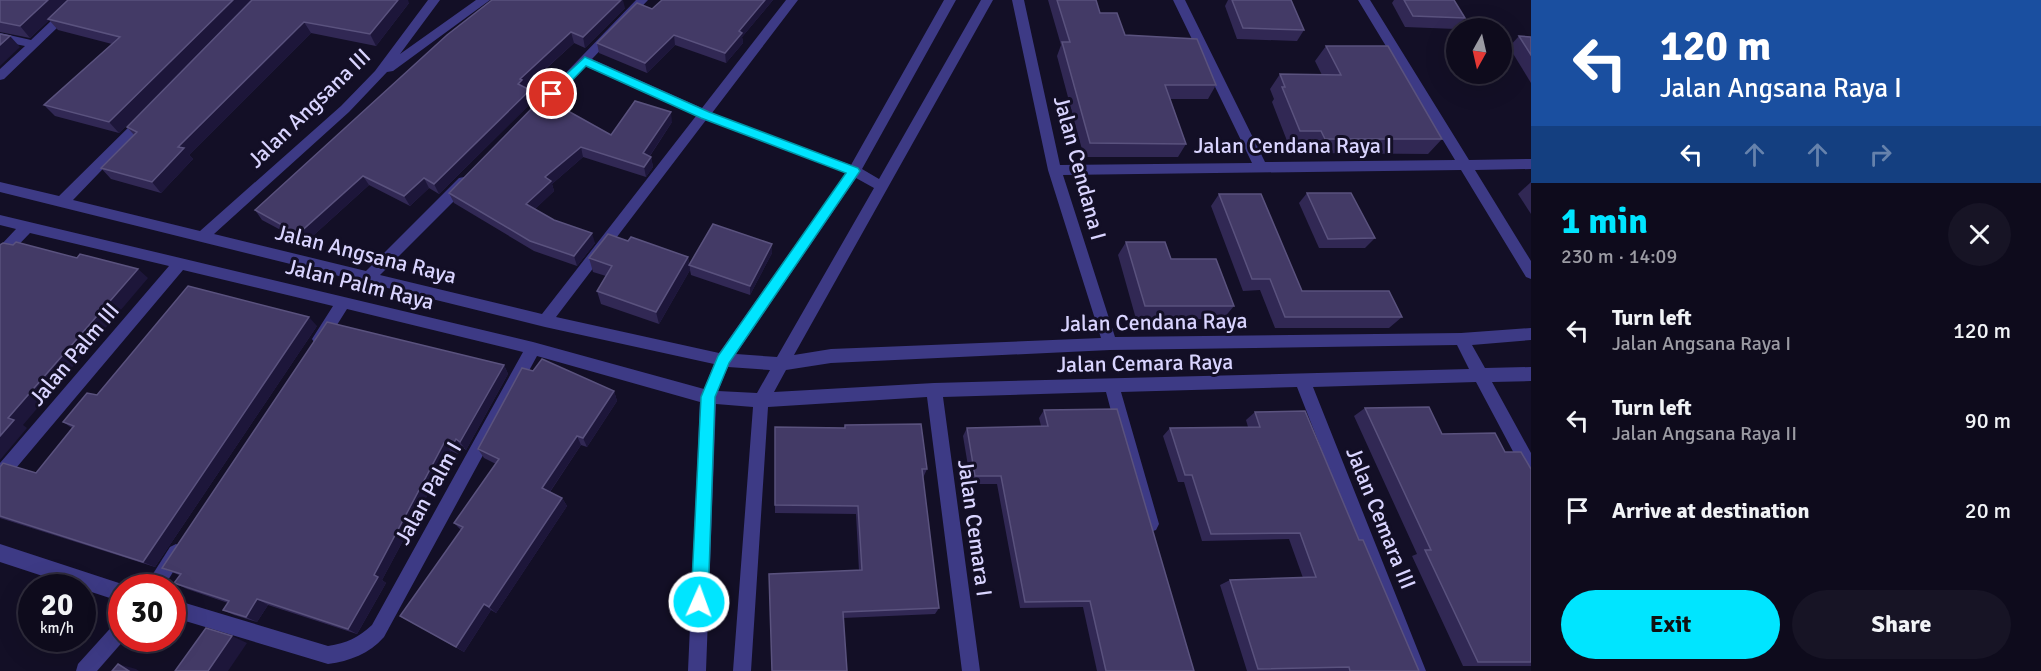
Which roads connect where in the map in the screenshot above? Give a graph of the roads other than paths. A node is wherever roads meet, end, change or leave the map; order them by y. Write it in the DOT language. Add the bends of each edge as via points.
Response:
graph roads {
  1 [pos="80,0"];
  2 [pos="434,0"];
  3 [pos="484,0"];
  4 [pos="642,0"];
  5 [pos="792,0"];
  6 [pos="950,0"];
  7 [pos="987,0"];
  8 [pos="1018,0"];
  9 [pos="1179,0"];
  10 [pos="1364,0"];
  11 [pos="0,37"];
  12 [pos="34,44"];
  13 [pos="585,61"];
  14 [pos="379,74"];
  15 [pos="0,76"];
  16 [pos="152,110"];
  17 [pos="705,115"];
  18 [pos="527,119"];
  19 [pos="1531,165"];
  20 [pos="1260,166"];
  21 [pos="1467,166"];
  22 [pos="477,169"];
  23 [pos="1055,170"];
  24 [pos="854,171"];
  25 [pos="880,186"];
  26 [pos="0,187"];
  27 [pos="61,203"];
  28 [pos="0,219"];
  29 [pos="28,226"];
  30 [pos="203,236"];
  31 [pos="0,255"];
  32 [pos="182,262"];
  33 [pos="1531,273"];
  34 [pos="369,277"];
  35 [pos="344,302"];
  36 [pos="545,321"];
  37 [pos="1531,334"];
  38 [pos="1461,339"];
  39 [pos="1110,344"];
  40 [pos="532,348"];
  41 [pos="311,351"];
  42 [pos="723,360"];
  43 [pos="780,364"];
  44 [pos="1531,374"];
  45 [pos="1479,375"];
  46 [pos="1302,382"];
  47 [pos="1112,387"];
  48 [pos="934,390"];
  49 [pos="708,397"];
  50 [pos="761,400"];
  51 [pos="1531,469"];
  52 [pos="0,475"];
  53 [pos="186,539"];
  54 [pos="1157,546"];
  55 [pos="0,553"];
  56 [pos="162,574"];
  57 [pos="108,588"];
  58 [pos="186,612"];
  59 [pos="108,644"];
  60 [pos="85,671"];
  61 [pos="697,671"];
  62 [pos="742,671"];
  63 [pos="971,671"];
  64 [pos="1417,671"];
  1 -- 12 [label="street"];
  2 -- 14 [label="street, Jalan Angsana III"];
  3 -- 14 [label="street"];
  4 -- 13 [label="street"];
  5 -- 17 [label="street"];
  6 -- 24 [label="street"];
  7 -- 25 [label="street"];
  8 -- 23 [label="street, Jalan Cendana I"];
  9 -- 20 [label="street"];
  10 -- 21 [label="street"];
  11 -- 12 [label="street"];
  12 -- 15 [label="street"];
  13 -- 17 [label="street"];
  13 -- 18 [label="street"];
  14 -- 30 [label="street, Jalan Angsana III"];
  16 -- 27 [label="street"];
  17 -- 24 [label="street"];
  17 -- 36 [label="street"];
  19 -- 21 [label="street, Jalan Cendana Raya I"];
  20 -- 21 [label="street, Jalan Cendana Raya I"];
  20 -- 23 [label="street, Jalan Cendana Raya I"];
  21 -- 33 [label="street"];
  22 -- 34 [label="street"];
  23 -- 39 [label="street, Jalan Cendana I"];
  24 -- 25 [label="street"];
  24 -- 42 [label="street"];
  25 -- 43 [label="street"];
  26 -- 27 [label="street, Jalan Angsana Raya"];
  27 -- 30 [label="street, Jalan Angsana Raya"];
  28 -- 29 [label="street, Jalan Palm Raya"];
  29 -- 31 [label="street"];
  29 -- 32 [label="street, Jalan Palm Raya"];
  30 -- 34 [label="street, Jalan Angsana Raya"];
  32 -- 35 [label="street, Jalan Palm Raya"];
  32 -- 52 [label="street, Jalan Palm III"];
  34 -- 36 [label="street, Jalan Angsana Raya"];
  35 -- 40 [label="street, Jalan Palm Raya"];
  35 -- 41 [label="street"];
  36 -- 42 [label="street, Jalan Angsana Raya"];
  37 -- 38 [label="street, Jalan Cendana Raya"];
  38 -- 39 [label="street, Jalan Cendana Raya"];
  38 -- 45 [label="street"];
  39 -- 43 [label="street, Jalan Cendana Raya" via="831,356"];
  40 -- 49 [label="street, Jalan Palm Raya"];
  40 -- 58 [label="street, Jalan Palm I" via="378,631 366,644 354,651 328,655"];
  42 -- 43 [label="street, Jalan Cendana Raya"];
  42 -- 49 [label="street"];
  43 -- 50 [label="street"];
  44 -- 45 [label="street, Jalan Cemara Raya"];
  45 -- 46 [label="street, Jalan Cemara Raya"];
  45 -- 51 [label="street"];
  46 -- 47 [label="street, Jalan Cemara Raya"];
  46 -- 64 [label="street, Jalan Cemara III"];
  47 -- 48 [label="street, Jalan Cemara Raya"];
  47 -- 54 [label="street"];
  48 -- 50 [label="street, Jalan Cemara Raya"];
  48 -- 63 [label="street, Jalan Cemara I"];
  49 -- 50 [label="street, Jalan Palm Raya"];
  49 -- 61 [label="street"];
  50 -- 62 [label="street"];
  53 -- 56 [label="street"];
  55 -- 57 [label="street"];
  59 -- 60 [label="street"];
}
